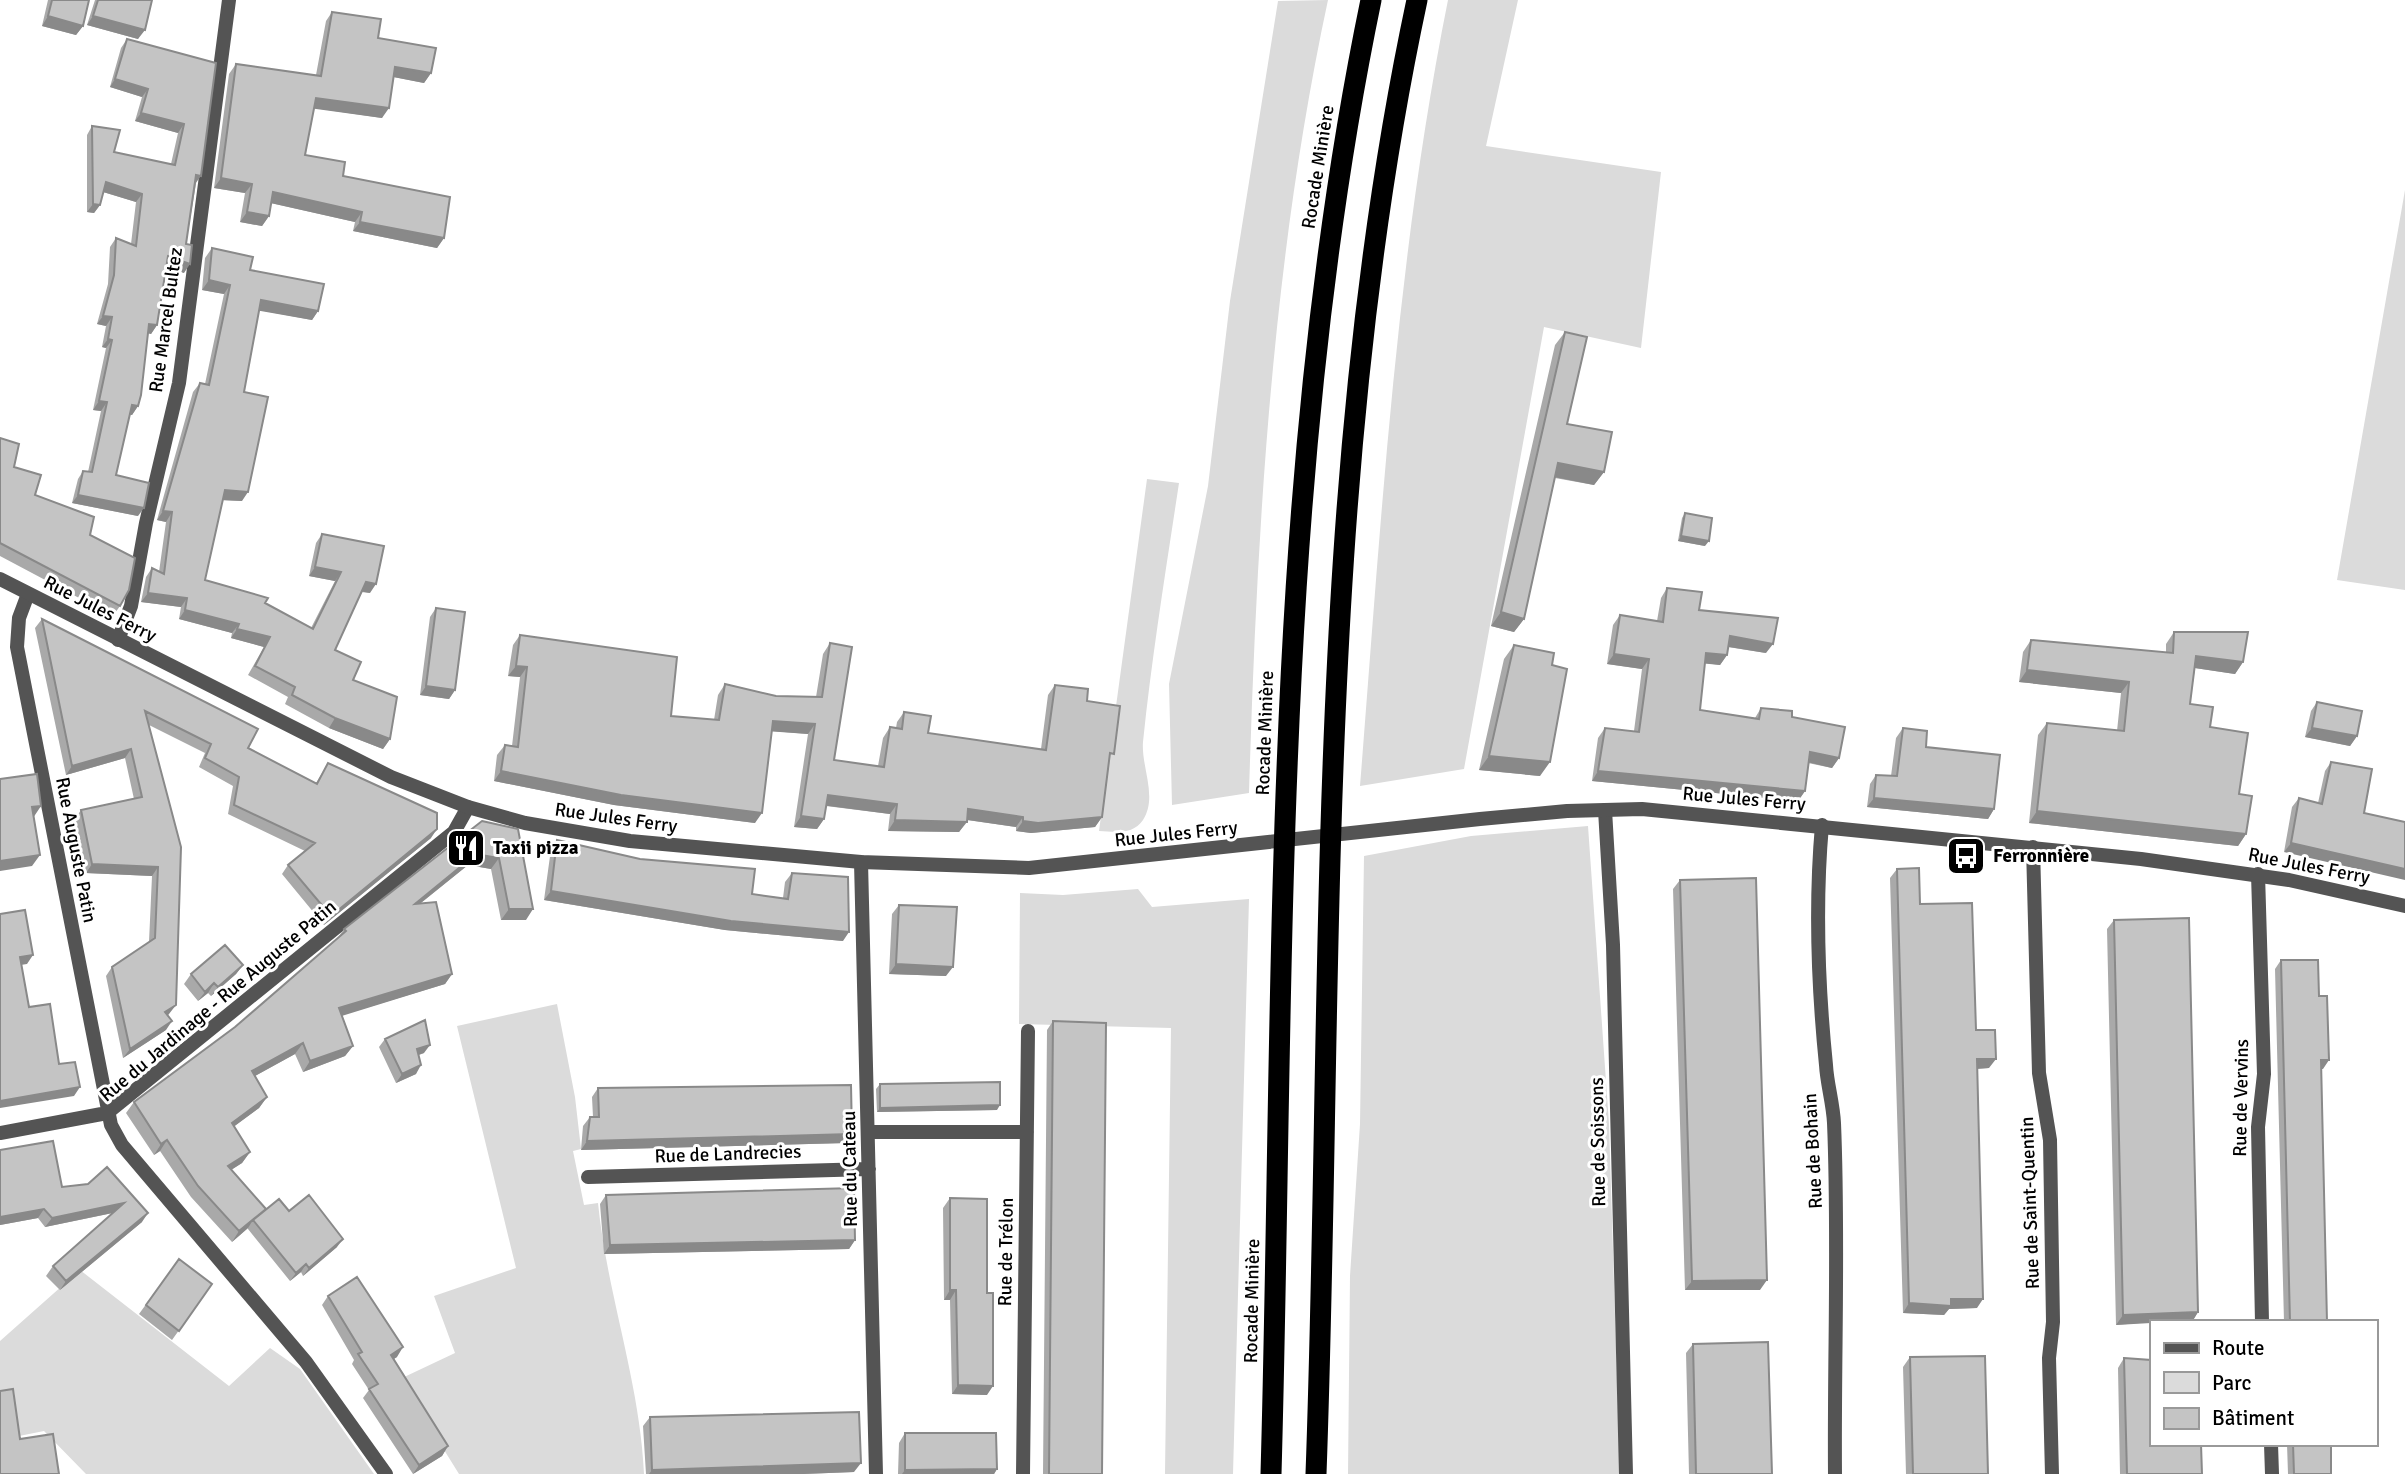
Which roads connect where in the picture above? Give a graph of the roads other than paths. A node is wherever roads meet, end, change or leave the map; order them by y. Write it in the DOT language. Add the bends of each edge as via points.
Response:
graph roads {
  1 [pos="229,0"];
  2 [pos="1371,0"];
  3 [pos="1417,0"];
  4 [pos="0,579"];
  5 [pos="28,594"];
  6 [pos="118,640"];
  7 [pos="468,807"];
  8 [pos="1605,810"];
  9 [pos="1822,825"];
  10 [pos="2033,847"];
  11 [pos="861,862"];
  12 [pos="2258,874"];
  13 [pos="2405,906"];
  14 [pos="1028,1031"];
  15 [pos="107,1113"];
  16 [pos="868,1132"];
  17 [pos="1027,1132"];
  18 [pos="0,1133"];
  19 [pos="869,1169"];
  20 [pos="588,1177"];
  21 [pos="2262,1320"];
  22 [pos="2272,1446"];
  23 [pos="386,1474"];
  24 [pos="876,1474"];
  25 [pos="1023,1474"];
  26 [pos="1271,1474"];
  27 [pos="1316,1474"];
  28 [pos="1626,1474"];
  29 [pos="1835,1474"];
  30 [pos="2052,1474"];
  31 [pos="2272,1474"];
  1 -- 6 [label="street, Rue Marcel Bultez" via="179,383 131,606"];
  2 -- 26 [label="highway, Rocade Minière" via="1345,134 1315,351 1296,559 1285,775"];
  3 -- 27 [label="highway" via="1386,169 1362,345 1343,547 1327,904"];
  4 -- 5 [label="street, Rue Jules Ferry"];
  5 -- 6 [label="street, Rue Jules Ferry"];
  5 -- 15 [label="street, Rue Auguste Patin" via="19,618 17,647"];
  6 -- 7 [label="street, Rue Jules Ferry" via="369,768"];
  7 -- 11 [label="street, Rue Jules Ferry" via="605,838"];
  7 -- 15 [label="street, Rue du Jardinage - Rue Auguste Patin" via="454,832"];
  8 -- 9 [label="street, Rue Jules Ferry"];
  8 -- 11 [label="street, Rue Jules Ferry" via="1480,819 1060,866 969,868"];
  8 -- 28 [label="street, Rue de Soissons"];
  9 -- 10 [label="street, Rue Jules Ferry"];
  9 -- 29 [label="street, Rue de Bohain" via="1818,889 1825,1061 1834,1119 1837,1257"];
  10 -- 12 [label="street, Rue Jules Ferry"];
  10 -- 30 [label="street, Rue de Saint-Quentin" via="2039,1073 2050,1140"];
  11 -- 16 [label="street, Rue du Cateau"];
  12 -- 13 [label="street, Rue Jules Ferry"];
  12 -- 21 [label="street, Rue de Vervins" via="2264,1074 2258,1127"];
  14 -- 17 [label="street, Rue de Trélon"];
  15 -- 18 [label="street"];
  15 -- 23 [label="street, Rue du Jardinage - Rue Auguste Patin" via="122,1145 306,1362"];
  16 -- 17 [label="street"];
  16 -- 19 [label="street, Rue du Cateau"];
  17 -- 25 [label="street, Rue de Trélon"];
  19 -- 20 [label="street, Rue de Landrecies"];
  19 -- 24 [label="street, Rue du Cateau"];
  22 -- 31 [label="street"];
}
